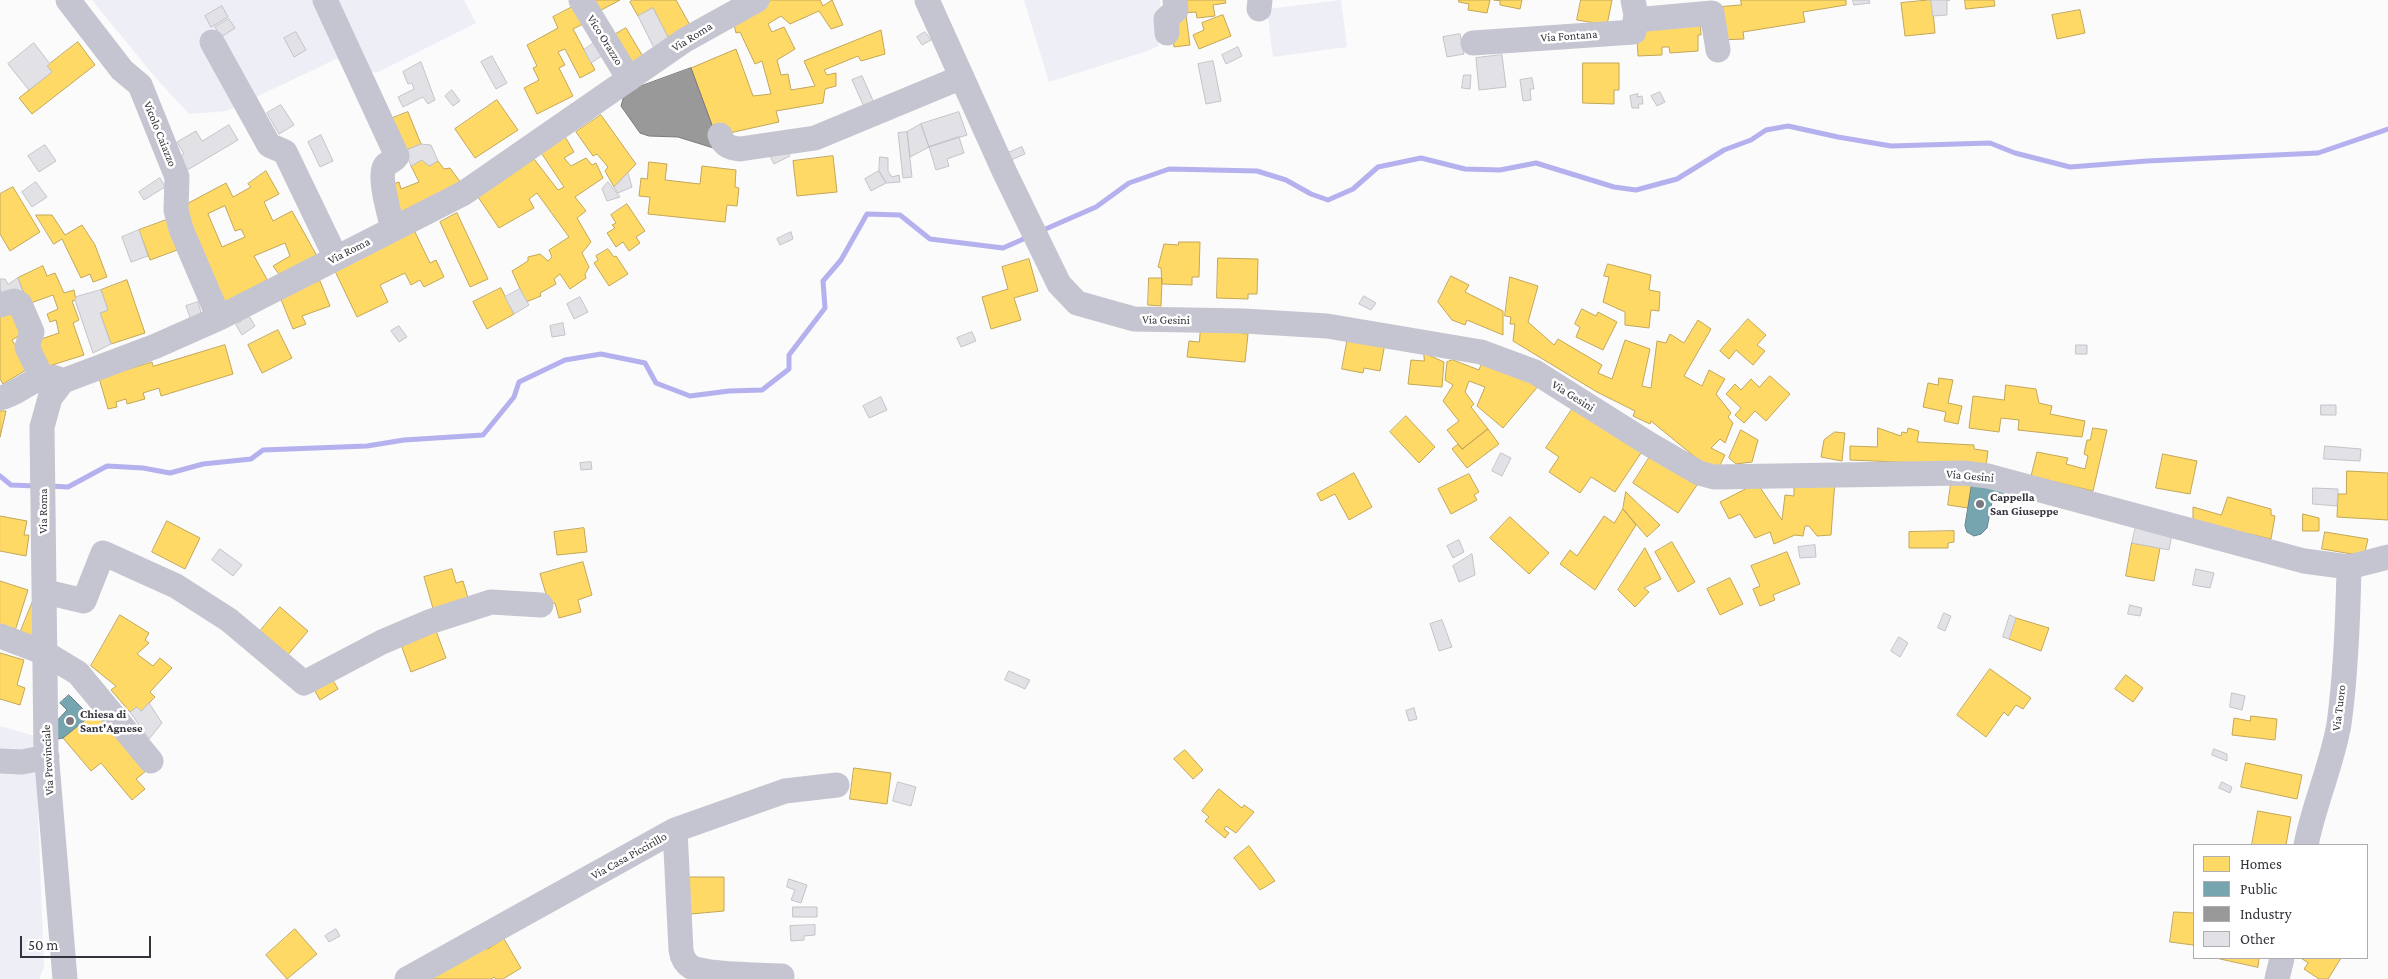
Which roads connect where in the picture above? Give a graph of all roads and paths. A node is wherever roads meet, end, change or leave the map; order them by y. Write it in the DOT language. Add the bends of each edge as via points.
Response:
graph roads {
  1 [pos="68,0"];
  2 [pos="325,0"];
  3 [pos="581,0"];
  4 [pos="757,0"];
  5 [pos="927,0"];
  6 [pos="1175,0"];
  7 [pos="1634,10"];
  8 [pos="1167,33"];
  9 [pos="212,42"];
  10 [pos="1472,43"];
  11 [pos="1718,50"];
  12 [pos="962,77"];
  13 [pos="629,79"];
  14 [pos="720,135"];
  15 [pos="393,229"];
  16 [pos="336,258"];
  17 [pos="0,305"];
  18 [pos="218,318"];
  19 [pos="53,380"];
  20 [pos="0,398"];
  21 [pos="43,540"];
  22 [pos="2388,557"];
  23 [pos="2349,567"];
  24 [pos="46,592"];
  25 [pos="542,605"];
  26 [pos="0,636"];
  27 [pos="45,653"];
  28 [pos="47,757"];
  29 [pos="0,761"];
  30 [pos="151,761"];
  31 [pos="837,785"];
  32 [pos="675,830"];
  33 [pos="2306,844"];
  34 [pos="2282,959"];
  35 [pos="782,976"];
  36 [pos="65,979"];
  37 [pos="407,979"];
  38 [pos="2278,979"];
  1 -- 18 [label="street, Vicolo Caiazzo" via="122,70 140,84 177,177 176,210 181,229"];
  2 -- 15 [label="street" via="397,156 383,171"];
  3 -- 13 [label="street, Vico Orazzo"];
  4 -- 13 [label="street, Via Roma" via="685,40"];
  5 -- 12 [label="street, Via Gesini"];
  6 -- 8 [label="street" via="1176,10 1166,19"];
  7 -- 10 [label="street, Via Fontana" via="1634,32"];
  7 -- 11 [label="street" via="1712,14"];
  9 -- 16 [label="street" via="269,145 286,152"];
  12 -- 14 [label="street" via="815,138 740,149 722,143"];
  12 -- 23 [label="street, Via Gesini" via="1059,284 1076,303 1134,319 1326,326 1481,352 1535,372 1699,473 1714,477 1963,473 1988,476 2304,561"];
  13 -- 15 [label="street, Via Roma" via="464,193"];
  15 -- 16 [label="street, Via Roma"];
  16 -- 18 [label="street, Via Roma"];
  17 -- 19 [label="street" via="14,301 20,304 32,332 27,347"];
  18 -- 19 [label="street, Via Roma" via="156,346"];
  19 -- 20 [label="street"];
  19 -- 21 [label="street, Via Roma" via="42,427"];
  21 -- 24 [label="street, Via Provinciale"];
  22 -- 23 [label="street, Via Gesini"];
  23 -- 33 [label="street, Via Tuoro" via="2339,724"];
  24 -- 25 [label="street" via="84,601 103,553 176,586 229,620 304,684 382,642 429,622 491,602"];
  24 -- 27 [label="street, Via Provinciale"];
  26 -- 27 [label="street"];
  27 -- 28 [label="street, Via Provinciale"];
  27 -- 30 [label="street" via="78,673"];
  28 -- 29 [label="street" via="22,762"];
  28 -- 36 [label="street, Via Provinciale"];
  31 -- 32 [label="street" via="784,791"];
  32 -- 35 [label="street, Via Casa Piccirillo" via="681,950 686,962 704,970"];
  32 -- 37 [label="street, Via Casa Piccirillo"];
  34 -- 38 [label="street"];
}
